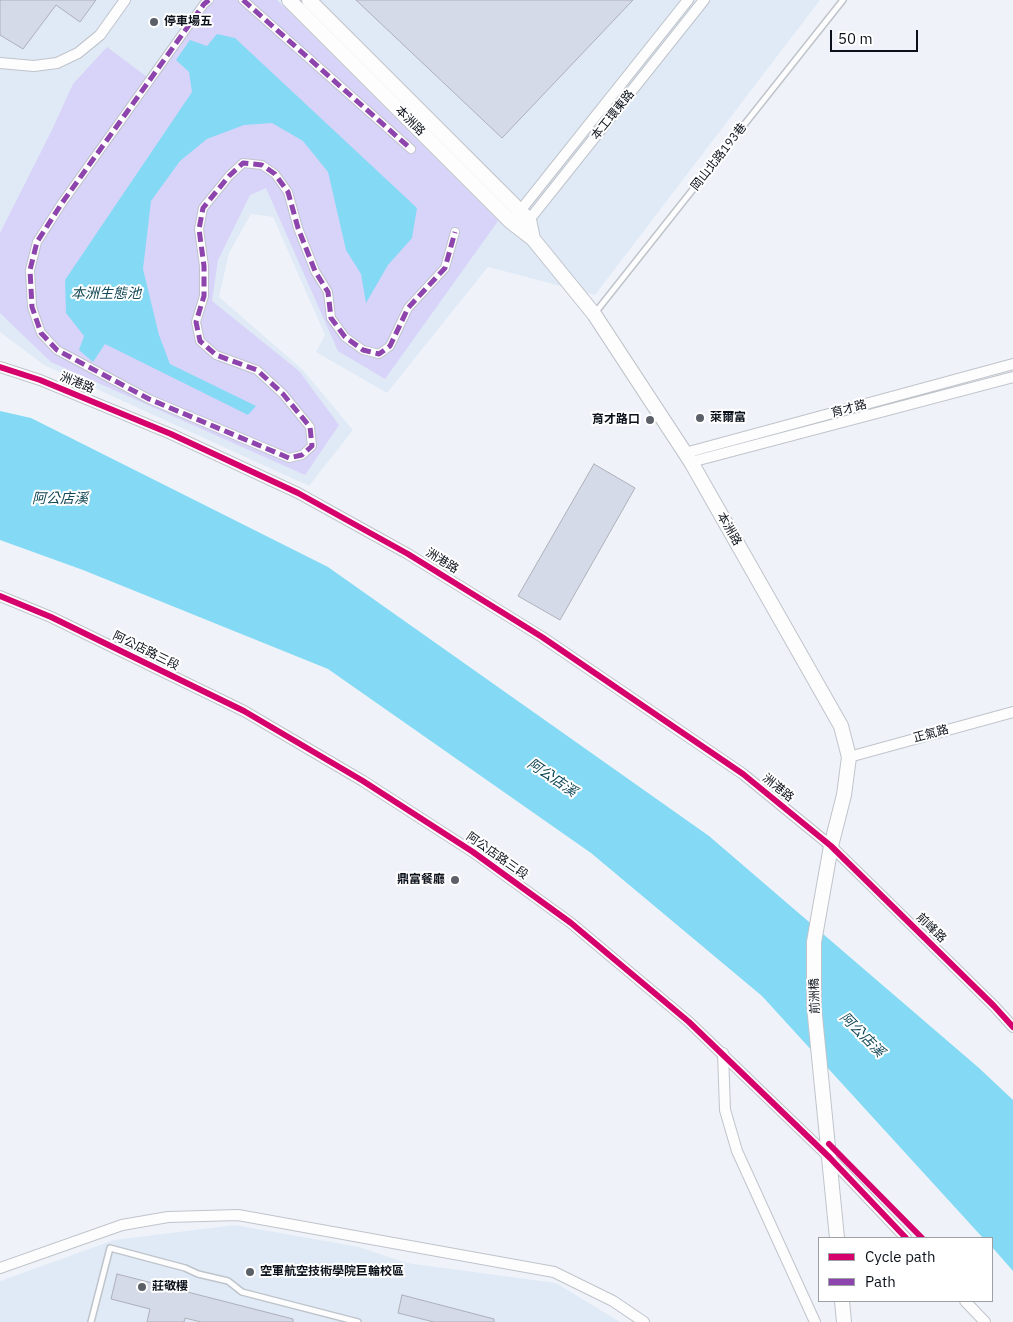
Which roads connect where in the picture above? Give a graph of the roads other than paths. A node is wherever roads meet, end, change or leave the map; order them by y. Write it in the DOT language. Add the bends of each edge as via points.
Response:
graph roads {
  1 [pos="125,0"];
  2 [pos="210,0"];
  3 [pos="243,0"];
  4 [pos="289,0"];
  5 [pos="309,0"];
  6 [pos="688,0"];
  7 [pos="704,0"];
  8 [pos="843,0"];
  9 [pos="0,62"];
  10 [pos="411,150"];
  11 [pos="520,221"];
  12 [pos="455,232"];
  13 [pos="594,314"];
  14 [pos="1013,364"];
  15 [pos="0,366"];
  16 [pos="1013,377"];
  17 [pos="688,458"];
  18 [pos="0,596"];
  19 [pos="1013,712"];
  20 [pos="849,757"];
  21 [pos="831,846"];
  22 [pos="1013,1027"];
  23 [pos="722,1053"];
  24 [pos="830,1158"];
  25 [pos="837,1237"];
  26 [pos="905,1237"];
  27 [pos="0,1268"];
  28 [pos="842,1302"];
  29 [pos="966,1302"];
  30 [pos="91,1322"];
  31 [pos="358,1322"];
  32 [pos="644,1322"];
  33 [pos="815,1322"];
  34 [pos="844,1322"];
  35 [pos="985,1322"];
  1 -- 9 [label="street" via="100,35 78,53 57,63 34,66"];
  2 -- 12 [label="street" via="204,4 37,242 30,270 32,307 41,333 57,350 149,399 289,458 302,455 312,446 310,428 283,394 257,370 216,355 200,341 196,322 204,296 204,266 198,229 203,208 243,163 262,165 275,174 288,192 315,271 328,292 331,318 345,337 363,350 379,354 390,346 408,308 445,268"];
  3 -- 10 [label="street"];
  4 -- 11 [label="main road, 本洲路"];
  5 -- 11 [label="main road, 本洲路"];
  6 -- 11 [label="street, 本工環東路"];
  7 -- 11 [label="street, 本工環東路"];
  8 -- 13 [label="lane, 岡山北路193巷"];
  11 -- 13 [label="main road, 本洲路"];
  13 -- 17 [label="main road, 本洲路"];
  14 -- 17 [label="street, 育才路"];
  15 -- 21 [label="street, 洲港路" via="180,438 298,493 408,554 542,637 743,774"];
  16 -- 17 [label="street, 育才路"];
  17 -- 20 [label="main road, 本洲路" via="841,726"];
  18 -- 23 [label="street, 阿公店路三段" via="51,617 244,711 421,817 571,923"];
  19 -- 20 [label="street, 正氣路"];
  20 -- 21 [label="main road, 本洲路" via="844,795"];
  21 -- 22 [label="street, 前峰路"];
  21 -- 24 [label="main road, 前洲橋" via="814,942 814,1006"];
  23 -- 24 [label="street, 阿公店路三段"];
  23 -- 33 [label="street" via="725,1110 737,1151"];
  24 -- 25 [label="main road"];
  24 -- 26 [label="street, 阿公店路三段"];
  27 -- 32 [label="street" via="122,1225 168,1217 238,1215 554,1272 613,1300"];
  28 -- 34 [label="main road"];
  29 -- 35 [label="street"];
  30 -- 31 [label="lane" via="110,1248 228,1281 242,1292"];
}
